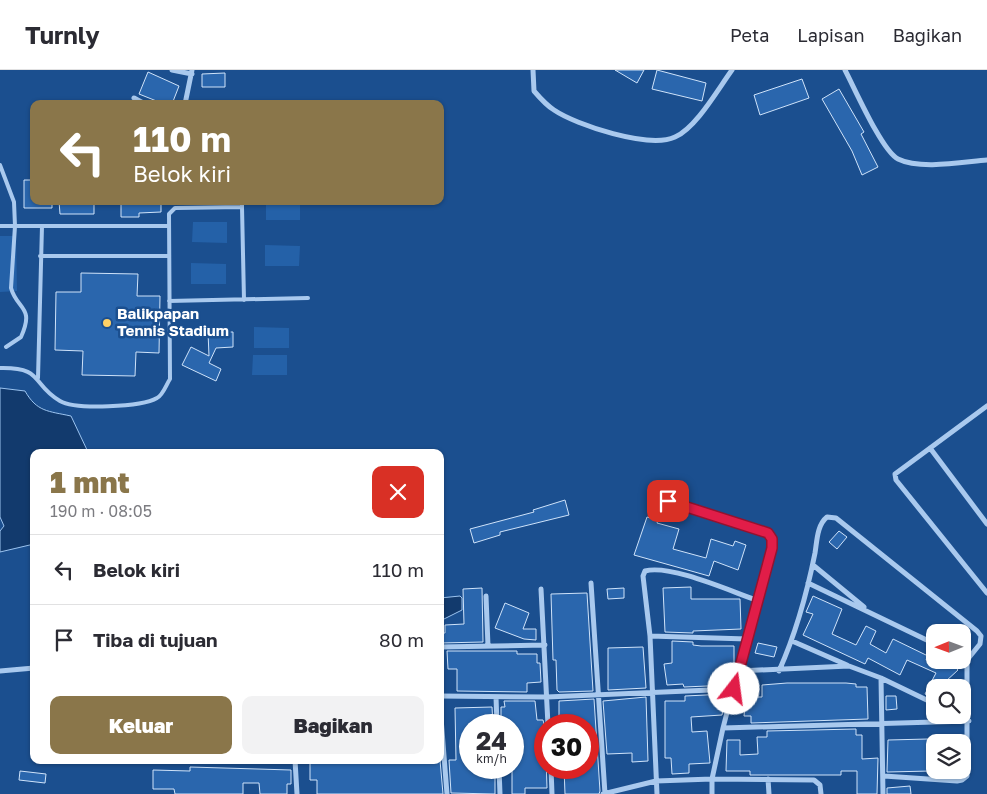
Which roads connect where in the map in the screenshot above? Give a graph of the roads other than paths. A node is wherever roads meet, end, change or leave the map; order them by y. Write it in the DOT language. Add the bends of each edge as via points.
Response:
graph roads {
  1 [pos="172,70"];
  2 [pos="532,70"];
  3 [pos="732,70"];
  4 [pos="844,70"];
  5 [pos="192,72"];
  6 [pos="134,98"];
  7 [pos="138,100"];
  8 [pos="186,100"];
  9 [pos="987,160"];
  10 [pos="0,165"];
  11 [pos="242,207"];
  12 [pos="0,226"];
  13 [pos="15,226"];
  14 [pos="42,226"];
  15 [pos="169,226"];
  16 [pos="40,256"];
  17 [pos="169,256"];
  18 [pos="308,298"];
  19 [pos="244,300"];
  20 [pos="169,301"];
  21 [pos="6,347"];
  22 [pos="0,368"];
  23 [pos="38,378"];
  24 [pos="987,406"];
  25 [pos="930,448"];
  26 [pos="652,496"];
  27 [pos="987,524"];
  28 [pos="813,565"];
  29 [pos="591,583"];
  30 [pos="808,583"];
  31 [pos="541,588"];
  32 [pos="987,593"];
  33 [pos="486,596"];
  34 [pos="756,600"];
  35 [pos="872,614"];
  36 [pos="968,624"];
  37 [pos="971,626"];
  38 [pos="650,636"];
  39 [pos="747,639"];
  40 [pos="926,640"];
  41 [pos="792,641"];
  42 [pos="545,645"];
  43 [pos="488,646"];
  44 [pos="444,647"];
  45 [pos="971,652"];
  46 [pos="848,666"];
  47 [pos="30,668"];
  48 [pos="779,670"];
  49 [pos="0,671"];
  50 [pos="739,671"];
  51 [pos="881,678"];
  52 [pos="734,689"];
  53 [pos="653,691"];
  54 [pos="600,694"];
  55 [pos="444,696"];
  56 [pos="496,697"];
  57 [pos="547,697"];
  58 [pos="926,700"];
  59 [pos="497,714"];
  60 [pos="548,714"];
  61 [pos="926,722"];
  62 [pos="882,724"];
  63 [pos="969,724"];
  64 [pos="723,728"];
  65 [pos="295,764"];
  66 [pos="444,764"];
  67 [pos="884,776"];
  68 [pos="499,779"];
  69 [pos="551,779"];
  70 [pos="712,779"];
  71 [pos="768,779"];
  72 [pos="656,781"];
  73 [pos="297,794"];
  74 [pos="447,794"];
  75 [pos="500,794"];
  76 [pos="552,794"];
  77 [pos="604,794"];
  78 [pos="657,794"];
  79 [pos="712,794"];
  80 [pos="768,794"];
  81 [pos="820,794"];
  82 [pos="883,794"];
  1 -- 5 [label="street"];
  2 -- 3 [label="street" via="534,91 555,110 622,137 658,140 674,138 688,128"];
  4 -- 9 [label="street" via="883,142 899,160 923,164"];
  5 -- 8 [label="street"];
  6 -- 7 [label="street"];
  10 -- 13 [label="lane" via="14,202"];
  11 -- 15 [label="lane" via="175,208 169,214"];
  11 -- 19 [label="lane"];
  12 -- 13 [label="lane"];
  13 -- 14 [label="lane"];
  13 -- 21 [label="lane" via="11,288 26,317 21,337"];
  14 -- 15 [label="lane"];
  14 -- 16 [label="lane"];
  15 -- 17 [label="lane"];
  16 -- 17 [label="lane"];
  16 -- 23 [label="lane"];
  17 -- 20 [label="lane"];
  18 -- 19 [label="lane"];
  19 -- 20 [label="lane"];
  20 -- 23 [label="lane" via="170,380 160,397 147,403 78,406 61,402 44,388"];
  22 -- 23 [label="lane" via="28,371"];
  24 -- 25 [label="street"];
  25 -- 27 [label="street"];
  25 -- 32 [label="street" via="898,470 896,480"];
  26 -- 34 [label="street" via="768,533 772,548"];
  28 -- 30 [label="street"];
  28 -- 35 [label="street"];
  28 -- 36 [label="street" via="820,525 827,517 836,518"];
  29 -- 54 [label="street"];
  30 -- 35 [label="street"];
  30 -- 41 [label="street"];
  31 -- 42 [label="street"];
  33 -- 43 [label="street"];
  34 -- 38 [label="street" via="669,571 645,571"];
  34 -- 39 [label="street"];
  35 -- 40 [label="street"];
  37 -- 45 [label="street" via="981,636 980,644"];
  38 -- 39 [label="street"];
  38 -- 53 [label="street"];
  39 -- 50 [label="street"];
  41 -- 46 [label="street"];
  41 -- 48 [label="street"];
  42 -- 43 [label="street"];
  42 -- 57 [label="street"];
  43 -- 44 [label="street"];
  46 -- 48 [label="street"];
  46 -- 51 [label="street"];
  47 -- 49 [label="street"];
  48 -- 50 [label="street"];
  50 -- 52 [label="street"];
  51 -- 58 [label="street"];
  51 -- 62 [label="street"];
  52 -- 53 [label="street"];
  52 -- 64 [label="street"];
  53 -- 54 [label="street"];
  53 -- 72 [label="street"];
  54 -- 57 [label="street"];
  54 -- 77 [label="street"];
  55 -- 56 [label="street"];
  56 -- 57 [label="street"];
  56 -- 59 [label="street"];
  57 -- 60 [label="street"];
  61 -- 62 [label="street"];
  62 -- 64 [label="street"];
  62 -- 67 [label="street"];
  63 -- 67 [label="street" via="969,771 962,780"];
  64 -- 70 [label="street"];
  65 -- 73 [label="street"];
  66 -- 74 [label="street"];
  67 -- 82 [label="street"];
  68 -- 75 [label="street"];
  69 -- 76 [label="street"];
  70 -- 71 [label="street"];
  70 -- 72 [label="street"];
  70 -- 79 [label="street"];
  71 -- 80 [label="street"];
  71 -- 81 [label="street" via="814,780 820,785"];
  72 -- 77 [label="street"];
  72 -- 78 [label="street"];
}
